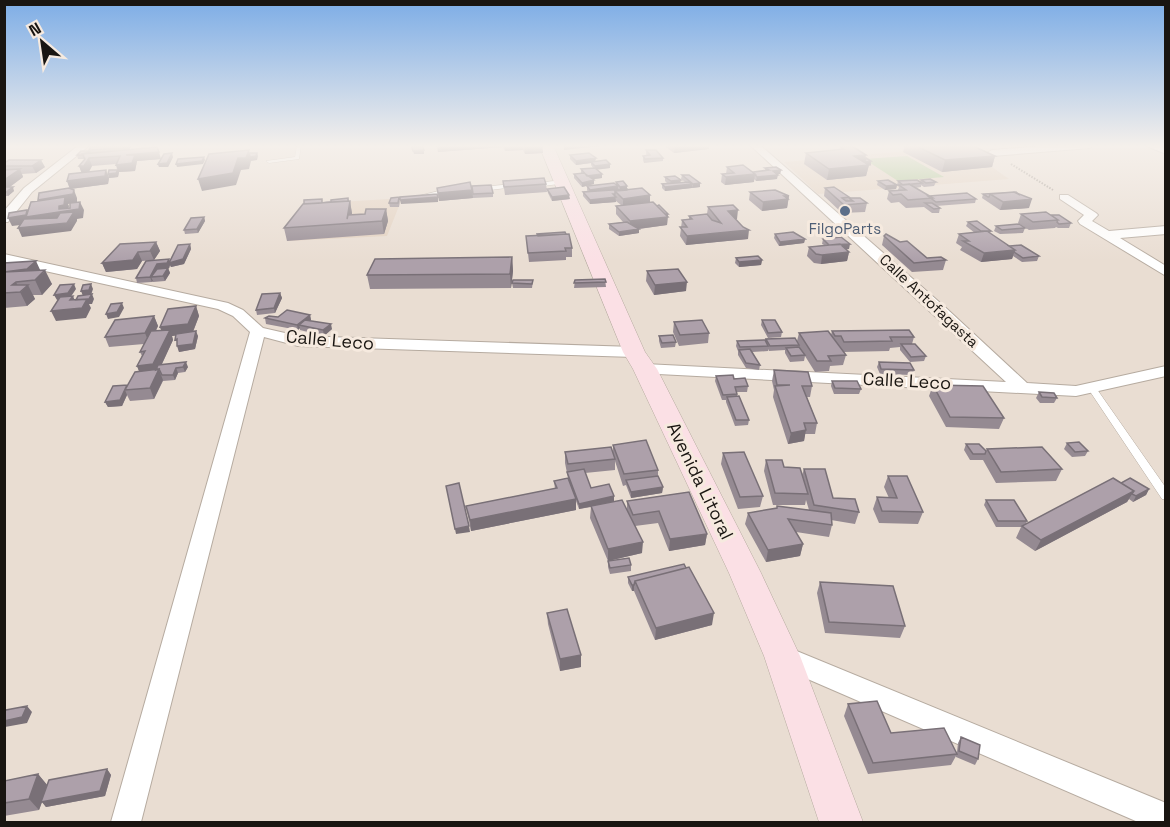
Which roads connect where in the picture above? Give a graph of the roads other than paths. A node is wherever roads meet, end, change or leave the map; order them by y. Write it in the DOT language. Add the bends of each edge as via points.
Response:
graph roads {
  1 [pos="36,184"];
  2 [pos="545,184"];
  3 [pos="565,184"];
  4 [pos="798,184"];
  5 [pos="479,189"];
  6 [pos="456,190"];
  7 [pos="1064,197"];
  8 [pos="410,198"];
  9 [pos="4,219"];
  10 [pos="1166,230"];
  11 [pos="1108,235"];
  12 [pos="4,258"];
  13 [pos="1166,272"];
  14 [pos="258,331"];
  15 [pos="640,360"];
  16 [pos="1166,370"];
  17 [pos="1021,387"];
  18 [pos="1091,387"];
  19 [pos="1166,496"];
  20 [pos="782,656"];
  21 [pos="1166,819"];
  22 [pos="126,822"];
  23 [pos="842,822"];
  1 -- 9 [label="street"];
  2 -- 5 [label="lane"];
  3 -- 15 [label="street, Avenida Litoral"];
  4 -- 17 [label="street, Calle Antofagasta"];
  6 -- 8 [label="lane"];
  7 -- 11 [label="street" via="1092,215 1084,221"];
  10 -- 11 [label="street"];
  11 -- 13 [label="street"];
  12 -- 14 [label="street, Calle Leco" via="223,306 238,313"];
  14 -- 15 [label="street, Calle Leco" via="310,342"];
  14 -- 22 [label="street"];
  15 -- 17 [label="street, Calle Leco"];
  15 -- 20 [label="street, Avenida Litoral"];
  16 -- 18 [label="street, Calle Leco"];
  17 -- 18 [label="street, Calle Leco" via="1076,391"];
  18 -- 19 [label="lane"];
  20 -- 21 [label="street"];
  20 -- 23 [label="street, Avenida Litoral"];
}
